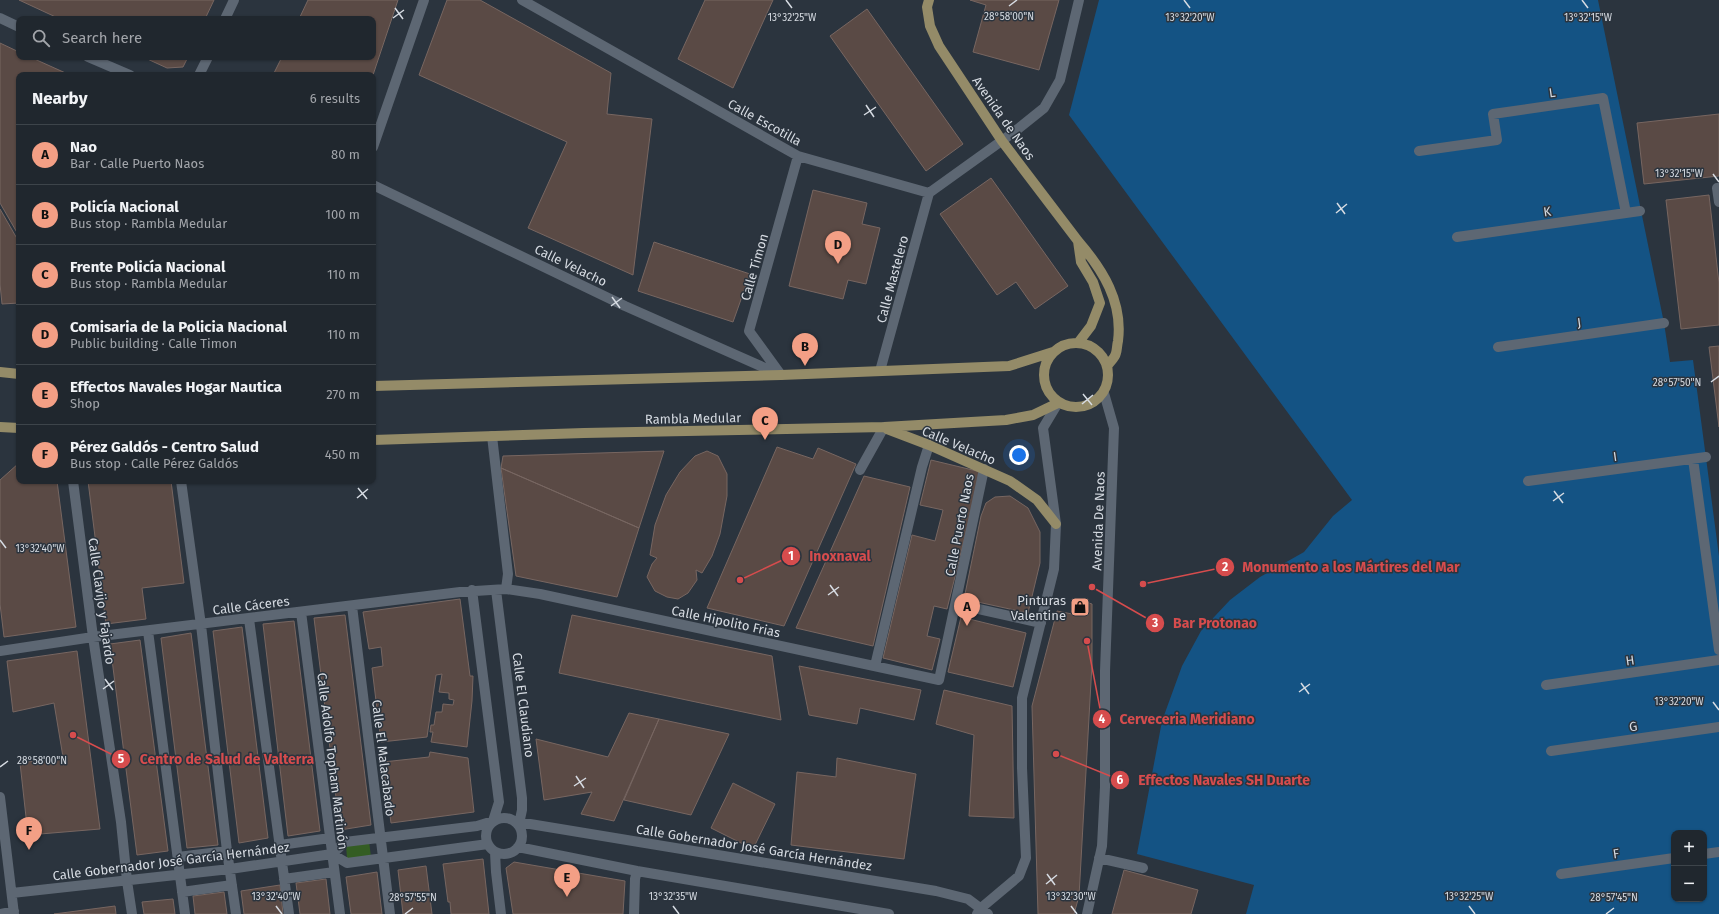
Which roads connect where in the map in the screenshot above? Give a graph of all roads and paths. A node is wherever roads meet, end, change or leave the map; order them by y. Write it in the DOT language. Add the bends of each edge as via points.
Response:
graph roads {
  1 [pos="234,0"];
  2 [pos="424,0"];
  3 [pos="522,0"];
  4 [pos="929,0"];
  5 [pos="1079,0"];
  6 [pos="226,16"];
  7 [pos="0,18"];
  8 [pos="16,26"];
  9 [pos="95,60"];
  10 [pos="206,60"];
  11 [pos="123,72"];
  12 [pos="200,72"];
  13 [pos="376,138"];
  14 [pos="1002,141"];
  15 [pos="1419,150"];
  16 [pos="798,156"];
  17 [pos="376,186"];
  18 [pos="1719,188"];
  19 [pos="929,193"];
  20 [pos="1719,202"];
  21 [pos="1640,211"];
  22 [pos="1626,213"];
  23 [pos="1457,237"];
  24 [pos="1078,242"];
  25 [pos="1664,323"];
  26 [pos="1078,343"];
  27 [pos="1498,347"];
  28 [pos="1053,352"];
  29 [pos="1107,366"];
  30 [pos="880,371"];
  31 [pos="0,372"];
  32 [pos="16,374"];
  33 [pos="781,376"];
  34 [pos="376,386"];
  35 [pos="1104,393"];
  36 [pos="1058,403"];
  37 [pos="0,427"];
  38 [pos="16,428"];
  39 [pos="884,428"];
  40 [pos="492,436"];
  41 [pos="376,440"];
  42 [pos="929,445"];
  43 [pos="1706,457"];
  44 [pos="1693,459"];
  45 [pos="984,469"];
  46 [pos="860,470"];
  47 [pos="1528,481"];
  48 [pos="73,484"];
  49 [pos="181,484"];
  50 [pos="1056,524"];
  51 [pos="501,589"];
  52 [pos="472,590"];
  53 [pos="956,604"];
  54 [pos="352,606"];
  55 [pos="301,612"];
  56 [pos="249,619"];
  57 [pos="1041,623"];
  58 [pos="201,625"];
  59 [pos="148,631"];
  60 [pos="93,637"];
  61 [pos="1719,650"];
  62 [pos="0,651"];
  63 [pos="1719,660"];
  64 [pos="875,666"];
  65 [pos="939,680"];
  66 [pos="1546,686"];
  67 [pos="1719,727"];
  68 [pos="1551,752"];
  69 [pos="0,797"];
  70 [pos="493,821"];
  71 [pos="519,824"];
  72 [pos="330,838"];
  73 [pos="381,838"];
  74 [pos="488,844"];
  75 [pos="280,845"];
  76 [pos="518,847"];
  77 [pos="227,851"];
  78 [pos="496,852"];
  79 [pos="1719,852"];
  80 [pos="332,854"];
  81 [pos="1707,854"];
  82 [pos="178,857"];
  83 [pos="1099,858"];
  84 [pos="1671,858"];
  85 [pos="383,859"];
  86 [pos="281,860"];
  87 [pos="1143,868"];
  88 [pos="230,869"];
  89 [pos="637,871"];
  90 [pos="334,872"];
  91 [pos="1561,874"];
  92 [pos="180,875"];
  93 [pos="284,879"];
  94 [pos="127,881"];
  95 [pos="232,885"];
  96 [pos="182,892"];
  97 [pos="12,893"];
  98 [pos="982,912"];
  99 [pos="14,913"];
  100 [pos="1,914"];
  101 [pos="132,914"];
  102 [pos="185,914"];
  103 [pos="236,914"];
  104 [pos="289,914"];
  105 [pos="340,914"];
  106 [pos="390,914"];
  107 [pos="501,914"];
  108 [pos="634,914"];
  109 [pos="889,914"];
  110 [pos="1087,914"];
  1 -- 6 [label="street"];
  2 -- 13 [label="street"];
  3 -- 16 [label="street, Calle Escotilla"];
  4 -- 14 [label="main road, Avenida de Naos" via="927,8 930,26 939,46"];
  5 -- 14 [label="street" via="1060,80 1044,108"];
  7 -- 8 [label="street"];
  9 -- 11 [label="street"];
  10 -- 12 [label="street"];
  14 -- 19 [label="street"];
  14 -- 24 [label="main road, Avenida de Naos"];
  15 -- 22 [label="street, L" via="1497,140 1493,114 1603,98"];
  16 -- 19 [label="street, Calle Escotilla"];
  16 -- 33 [label="street, Calle Timon" via="749,331"];
  17 -- 33 [label="street, Calle Velacho" via="625,306"];
  18 -- 20 [label="street"];
  19 -- 30 [label="street, Calle Mastelero"];
  21 -- 22 [label="street, K"];
  22 -- 23 [label="street, K"];
  24 -- 26 [label="main road, Avenida de Naos" via="1081,262 1093,282 1100,303 1091,326"];
  24 -- 29 [label="main road, Avenida de Naos" via="1090,255 1109,286 1116,304 1119,331 1116,354"];
  25 -- 27 [label="street, J"];
  26 -- 28 [label="main road" via="1064,345"];
  26 -- 29 [label="main road" via="1088,344 1096,349"];
  28 -- 30 [label="main road" via="1009,366"];
  28 -- 36 [label="main road" via="1044,370 1044,377 1050,395"];
  29 -- 35 [label="main road" via="1108,382"];
  30 -- 33 [label="main road"];
  31 -- 32 [label="main road"];
  33 -- 34 [label="main road"];
  35 -- 36 [label="main road" via="1092,403 1080,408 1070,408"];
  35 -- 83 [label="street, Avenida De Naos" via="1114,428 1105,671 1105,786"];
  36 -- 39 [label="main road, Rambla Medular" via="1032,415 1006,420"];
  36 -- 50 [label="street" via="1043,428"];
  37 -- 38 [label="main road"];
  39 -- 40 [label="main road, Rambla Medular"];
  39 -- 42 [label="main road, Calle Velacho"];
  39 -- 46 [label="street"];
  40 -- 41 [label="main road, Rambla Medular"];
  40 -- 51 [label="street, Calle El Claudiano" via="508,574"];
  42 -- 45 [label="main road, Calle Velacho"];
  42 -- 64 [label="street"];
  43 -- 44 [label="street, I"];
  44 -- 47 [label="street, I"];
  44 -- 61 [label="street"];
  45 -- 50 [label="main road, Calle Velacho" via="1010,481 1037,500"];
  45 -- 53 [label="street, Calle Puerto Naos"];
  48 -- 60 [label="street, Calle Clavijo y Fajardo"];
  49 -- 58 [label="street"];
  50 -- 57 [label="street" via="1054,569"];
  51 -- 52 [label="street, Calle Cáceres"];
  51 -- 64 [label="street, Calle Hipolito Frias" via="529,592"];
  51 -- 71 [label="street, Calle El Claudiano" via="522,798"];
  52 -- 54 [label="street, Calle Cáceres"];
  52 -- 70 [label="street" via="499,802"];
  53 -- 57 [label="street"];
  53 -- 65 [label="street, Calle Puerto Naos"];
  54 -- 55 [label="street, Calle Cáceres"];
  54 -- 73 [label="street, Calle El Malacabado"];
  55 -- 56 [label="street, Calle Cáceres"];
  55 -- 72 [label="street, Calle Adolfo Topham Martinón"];
  56 -- 58 [label="street, Calle Cáceres"];
  56 -- 75 [label="street"];
  57 -- 98 [label="street" via="1022,698 1026,858 1019,876"];
  58 -- 59 [label="street, Calle Cáceres"];
  58 -- 77 [label="street"];
  59 -- 60 [label="street, Calle Cáceres"];
  59 -- 82 [label="street"];
  60 -- 62 [label="street, Calle Cáceres"];
  60 -- 94 [label="street, Calle Clavijo y Fajardo" via="121,822"];
  63 -- 66 [label="street, H"];
  64 -- 65 [label="street, Calle Hipolito Frias"];
  67 -- 68 [label="street, G"];
  69 -- 97 [label="street"];
  70 -- 71 [label="street" via="504,817"];
  70 -- 73 [label="street" via="477,826"];
  70 -- 74 [label="street" via="487,829"];
  71 -- 76 [label="street" via="522,836"];
  71 -- 98 [label="street, Calle Gobernador José García Hernández" via="951,894 968,899"];
  72 -- 75 [label="street, Calle Gobernador José García Hernández"];
  72 -- 80 [label="street, Calle Adolfo Topham Martinón"];
  73 -- 80 [label="street" via="345,842"];
  73 -- 85 [label="street, Calle El Malacabado"];
  74 -- 78 [label="street"];
  74 -- 85 [label="street"];
  75 -- 86 [label="street"];
  76 -- 78 [label="street" via="508,853"];
  76 -- 89 [label="street"];
  77 -- 82 [label="street, Calle Gobernador José García Hernández"];
  77 -- 88 [label="street"];
  78 -- 107 [label="street"];
  79 -- 81 [label="street"];
  80 -- 85 [label="street" via="348,863"];
  80 -- 86 [label="street, Calle Gobernador José García Hernández"];
  80 -- 90 [label="street, Calle Adolfo Topham Martinón"];
  82 -- 92 [label="street"];
  83 -- 87 [label="street"];
  83 -- 110 [label="street, Avenida De Naos"];
  84 -- 91 [label="street, F"];
  85 -- 106 [label="street, Calle El Malacabado"];
  86 -- 88 [label="street, Calle Gobernador José García Hernández"];
  86 -- 93 [label="street"];
  88 -- 92 [label="street, Calle Gobernador José García Hernández"];
  88 -- 95 [label="street"];
  89 -- 108 [label="street" via="634,879"];
  89 -- 109 [label="street"];
  90 -- 93 [label="street"];
  90 -- 105 [label="street, Calle Adolfo Topham Martinón"];
  92 -- 94 [label="street, Calle Gobernador José García Hernández"];
  92 -- 96 [label="street"];
  93 -- 104 [label="street"];
  94 -- 97 [label="street, Calle Gobernador José García Hernández"];
  94 -- 101 [label="street, Calle Clavijo y Fajardo"];
  95 -- 96 [label="street"];
  95 -- 103 [label="street"];
  96 -- 102 [label="street"];
  97 -- 99 [label="street"];
  99 -- 100 [label="street"];
}
